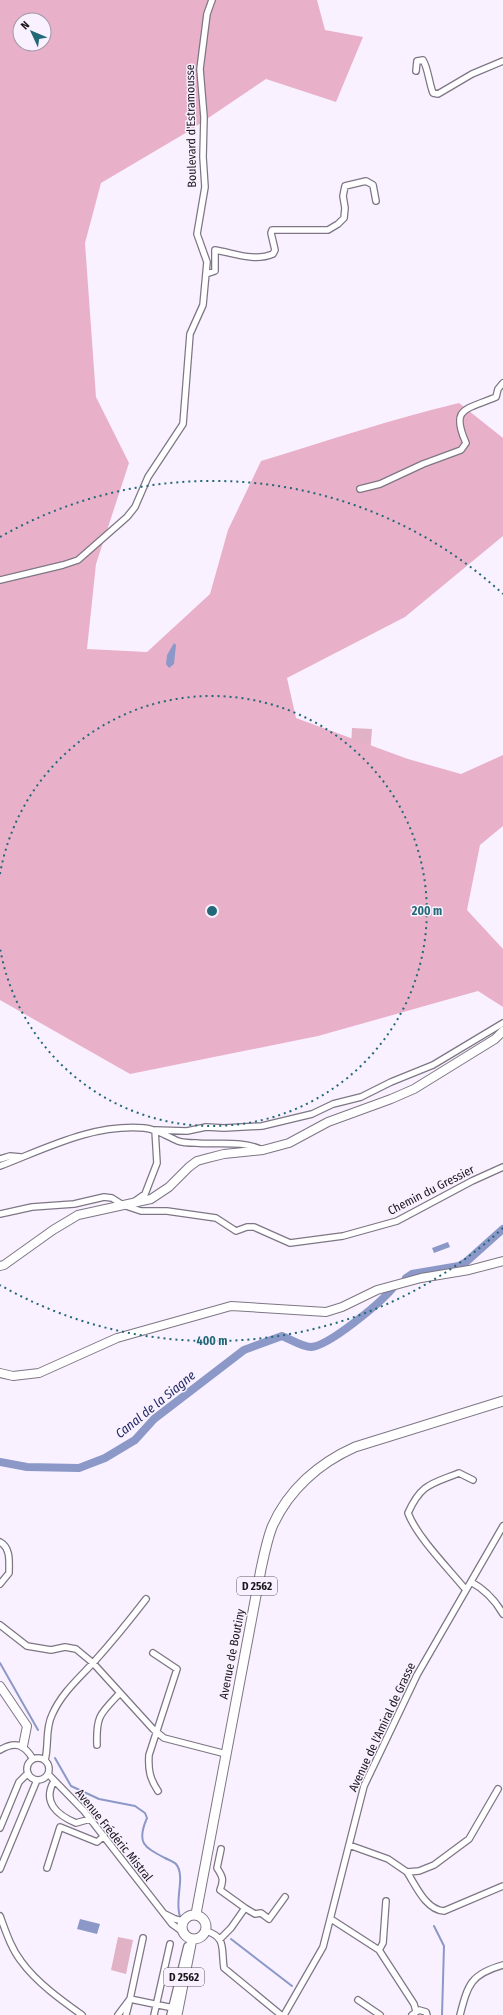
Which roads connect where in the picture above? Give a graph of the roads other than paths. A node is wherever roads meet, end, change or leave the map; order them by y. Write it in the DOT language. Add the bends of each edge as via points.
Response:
graph roads {
  1 [pos="212,0"];
  2 [pos="503,61"];
  3 [pos="416,71"];
  4 [pos="376,201"];
  5 [pos="206,274"];
  6 [pos="503,383"];
  7 [pos="360,489"];
  8 [pos="0,580"];
  9 [pos="503,1023"];
  10 [pos="503,1031"];
  11 [pos="155,1130"];
  12 [pos="262,1150"];
  13 [pos="22,1157"];
  14 [pos="0,1159"];
  15 [pos="0,1166"];
  16 [pos="503,1167"];
  17 [pos="131,1204"];
  18 [pos="122,1205"];
  19 [pos="0,1214"];
  20 [pos="503,1261"];
  21 [pos="0,1266"];
  22 [pos="0,1373"];
  23 [pos="503,1401"];
  24 [pos="473,1480"];
  25 [pos="503,1526"];
  26 [pos="0,1542"];
  27 [pos="471,1582"];
  28 [pos="0,1584"];
  29 [pos="466,1590"];
  30 [pos="146,1599"];
  31 [pos="503,1614"];
  32 [pos="0,1625"];
  33 [pos="153,1653"];
  34 [pos="93,1663"];
  35 [pos="0,1686"];
  36 [pos="119,1694"];
  37 [pos="156,1732"];
  38 [pos="97,1745"];
  39 [pos="23,1746"];
  40 [pos="0,1750"];
  41 [pos="226,1754"];
  42 [pos="33,1759"];
  43 [pos="45,1760"];
  44 [pos="28,1773"];
  45 [pos="48,1774"];
  46 [pos="38,1780"];
  47 [pos="54,1781"];
  48 [pos="498,1789"];
  49 [pos="158,1791"];
  50 [pos="90,1818"];
  51 [pos="0,1828"];
  52 [pos="104,1836"];
  53 [pos="349,1845"];
  54 [pos="220,1849"];
  55 [pos="0,1868"];
  56 [pos="47,1868"];
  57 [pos="407,1872"];
  58 [pos="503,1886"];
  59 [pos="286,1897"];
  60 [pos="386,1901"];
  61 [pos="245,1908"];
  62 [pos="161,1911"];
  63 [pos="196,1914"];
  64 [pos="0,1916"];
  65 [pos="331,1919"];
  66 [pos="183,1921"];
  67 [pos="206,1931"];
  68 [pos="188,1936"];
  69 [pos="144,1938"];
  70 [pos="220,1939"];
  71 [pos="170,1944"];
  72 [pos="379,1950"];
  73 [pos="503,1965"];
  74 [pos="130,1999"];
  75 [pos="358,2000"];
  76 [pos="157,2005"];
  77 [pos="176,2011"];
  78 [pos="414,2013"];
  79 [pos="82,2015"];
  80 [pos="118,2015"];
  81 [pos="126,2015"];
  82 [pos="154,2015"];
  83 [pos="170,2015"];
  84 [pos="281,2015"];
  85 [pos="284,2015"];
  86 [pos="380,2015"];
  87 [pos="427,2015"];
  88 [pos="460,2015"];
  1 -- 5 [label="street, Boulevard d'Estramousse" via="207,14 200,69 205,187 198,234 207,262"];
  2 -- 3 [label="street" via="472,74 438,94 433,93 423,60 417,61"];
  4 -- 5 [label="street" via="373,185 366,181 345,186 344,218 338,224 328,230 272,230 270,233 275,250 266,257 243,257 215,250 215,271"];
  5 -- 8 [label="street, Boulevard d'Estramousse" via="203,305 190,334 182,424 148,477 135,507 78,560 63,566"];
  6 -- 7 [label="street" via="496,397 464,411 459,418 459,427 466,443 462,450 423,464 380,484"];
  9 -- 11 [label="street" via="433,1065 361,1097 333,1104 312,1114 262,1126 206,1126 187,1131"];
  10 -- 12 [label="main road" via="495,1039 414,1089 391,1100 328,1122 289,1143"];
  11 -- 12 [label="street" via="180,1142 252,1145"];
  11 -- 13 [label="street" via="99,1130"];
  11 -- 17 [label="street" via="157,1163 145,1194"];
  12 -- 17 [label="main road" via="224,1154 197,1161 151,1199"];
  13 -- 14 [label="street" via="10,1156"];
  13 -- 15 [label="street"];
  16 -- 18 [label="street, Chemin du Gressier" via="398,1221 343,1236 290,1243 254,1226 236,1231 216,1218 167,1211 141,1211"];
  17 -- 18 [label="main road"];
  18 -- 19 [label="street, Chemin du Gressier" via="112,1198 104,1197 74,1204 32,1207"];
  18 -- 21 [label="main road" via="78,1215"];
  20 -- 22 [label="main road" via="377,1290 326,1312 231,1306 117,1338 39,1373 14,1376"];
  23 -- 41 [label="main road, Avenue de Boutiny / D 2562" via="355,1447 333,1457 302,1482 282,1509 272,1529 261,1567"];
  24 -- 29 [label="street" via="459,1473 428,1484 408,1513 421,1535"];
  25 -- 27 [label="street, Avenue de l'Amiral de Grasse"];
  26 -- 28 [label="street" via="9,1552 9,1573"];
  27 -- 29 [label="street, Avenue de l'Amiral de Grasse"];
  27 -- 31 [label="street" via="481,1588"];
  29 -- 53 [label="street, Avenue de l'Amiral de Grasse" via="417,1675 364,1786"];
  30 -- 34 [label="street"];
  32 -- 34 [label="street" via="27,1646 51,1650 65,1647 76,1649"];
  33 -- 37 [label="street" via="177,1669"];
  34 -- 36 [label="street"];
  34 -- 43 [label="street" via="66,1691 51,1716 47,1728 48,1750"];
  35 -- 39 [label="main road" via="27,1726"];
  36 -- 37 [label="street"];
  36 -- 38 [label="street" via="103,1711 96,1725"];
  37 -- 41 [label="street" via="164,1738"];
  37 -- 49 [label="street" via="148,1769 151,1781"];
  39 -- 40 [label="street" via="7,1746"];
  39 -- 42 [label="street"];
  41 -- 63 [label="main road, Avenue de Boutiny / D 2562"];
  42 -- 43 [label="street"];
  42 -- 44 [label="street" via="28,1765"];
  43 -- 45 [label="street" via="49,1768"];
  44 -- 46 [label="street"];
  44 -- 51 [label="street" via="19,1782"];
  45 -- 46 [label="street"];
  45 -- 47 [label="street, Avenue Frédéric Mistral"];
  46 -- 55 [label="street"];
  47 -- 50 [label="street, Avenue Frédéric Mistral"];
  47 -- 50 [label="street" via="50,1790 50,1801 56,1811 76,1823"];
  48 -- 57 [label="street" via="469,1839 434,1865 419,1871"];
  50 -- 52 [label="street, Avenue Frédéric Mistral"];
  52 -- 56 [label="street" via="97,1842 60,1827"];
  52 -- 62 [label="street, Avenue Frédéric Mistral"];
  53 -- 57 [label="street" via="388,1859"];
  53 -- 65 [label="street, Avenue de l'Amiral de Grasse"];
  54 -- 61 [label="street" via="217,1868 224,1881 220,1890"];
  57 -- 58 [label="street" via="430,1906 436,1910 444,1911"];
  59 -- 61 [label="street" via="269,1919 261,1913 255,1914"];
  60 -- 72 [label="street" via="383,1942"];
  61 -- 70 [label="street"];
  62 -- 66 [label="street, Avenue Frédéric Mistral"];
  62 -- 68 [label="street, Avenue Frédéric Mistral" via="172,1924"];
  63 -- 66 [label="main road" via="188,1916"];
  63 -- 67 [label="main road" via="205,1920"];
  64 -- 79 [label="street" via="9,1942 20,1960 45,1985"];
  65 -- 72 [label="street"];
  65 -- 85 [label="street, Avenue de l'Amiral de Grasse" via="323,1947"];
  66 -- 68 [label="main road"];
  67 -- 68 [label="main road" via="200,1937"];
  67 -- 70 [label="street"];
  68 -- 77 [label="main road, D 2562"];
  69 -- 74 [label="street"];
  70 -- 84 [label="street" via="224,1968"];
  71 -- 76 [label="street"];
  72 -- 78 [label="street" via="414,2004"];
  73 -- 88 [label="street" via="478,1974 464,1998"];
  74 -- 76 [label="street"];
  74 -- 80 [label="street"];
  74 -- 81 [label="street"];
  75 -- 86 [label="street"];
  76 -- 77 [label="street"];
  76 -- 82 [label="street"];
  77 -- 83 [label="street"];
  78 -- 87 [label="street" via="422,2010"];
}
